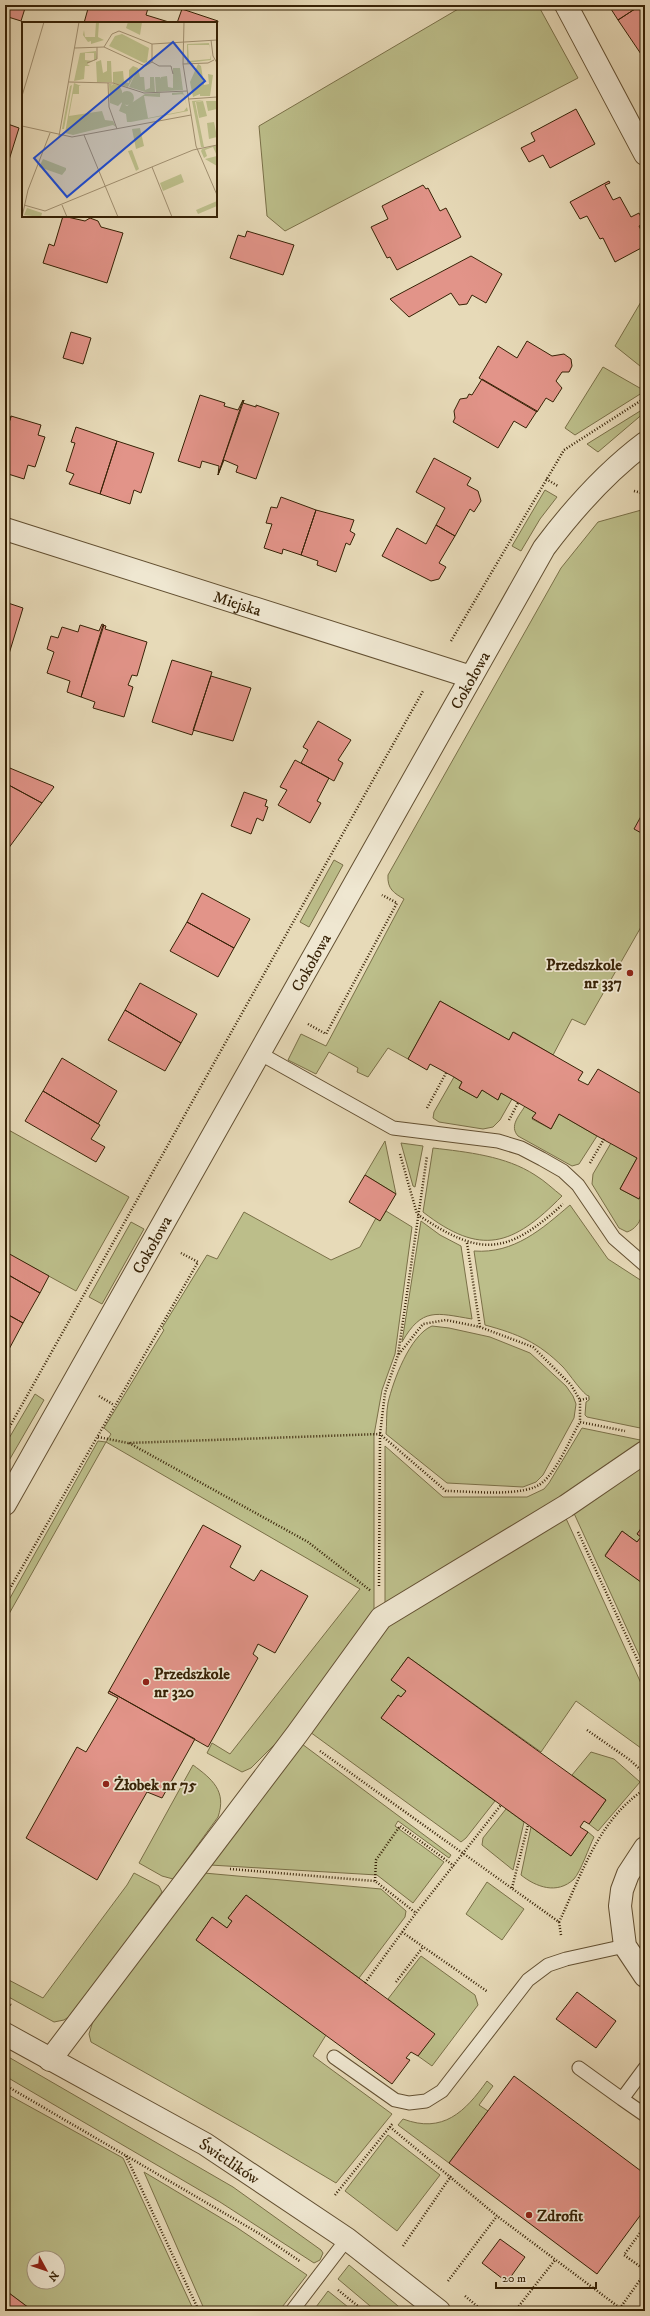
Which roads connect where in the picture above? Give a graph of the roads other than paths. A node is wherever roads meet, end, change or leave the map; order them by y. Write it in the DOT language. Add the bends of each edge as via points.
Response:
graph roads {
  1 [pos="566,5"];
  2 [pos="645,154"];
  3 [pos="645,443"];
  4 [pos="5,529"];
  5 [pos="471,677"];
  6 [pos="259,1053"];
  7 [pos="645,1265"];
  8 [pos="645,1452"];
  9 [pos="5,1504"];
  10 [pos="645,1848"];
  11 [pos="625,1946"];
  12 [pos="645,1976"];
  13 [pos="5,2034"];
  14 [pos="334,2057"];
  15 [pos="50,2060"];
  16 [pos="579,2068"];
  17 [pos="645,2068"];
  18 [pos="622,2098"];
  19 [pos="645,2115"];
  20 [pos="347,2239"];
  21 [pos="292,2311"];
  22 [pos="439,2311"];
  1 -- 2 [label="street"];
  3 -- 5 [label="street, Cokołowa" via="612,470 578,504 544,548"];
  4 -- 5 [label="street, Miejska"];
  5 -- 6 [label="street, Cokołowa"];
  6 -- 7 [label="lane" via="393,1128 498,1141 521,1148 563,1172 578,1185 614,1238"];
  6 -- 9 [label="street, Cokołowa"];
  8 -- 15 [label="street" via="566,1506 380,1608 297,1734"];
  10 -- 11 [label="street" via="628,1874 622,1890 620,1906"];
  11 -- 12 [label="street"];
  11 -- 14 [label="lane" via="548,1965 528,1980 442,2091 426,2101 409,2103 395,2100"];
  13 -- 15 [label="street, Świetlików"];
  15 -- 20 [label="street, Świetlików" via="205,2144"];
  16 -- 18 [label="lane"];
  17 -- 18 [label="lane"];
  18 -- 19 [label="lane"];
  20 -- 21 [label="lane"];
  20 -- 22 [label="street, Świetlików"];
}
